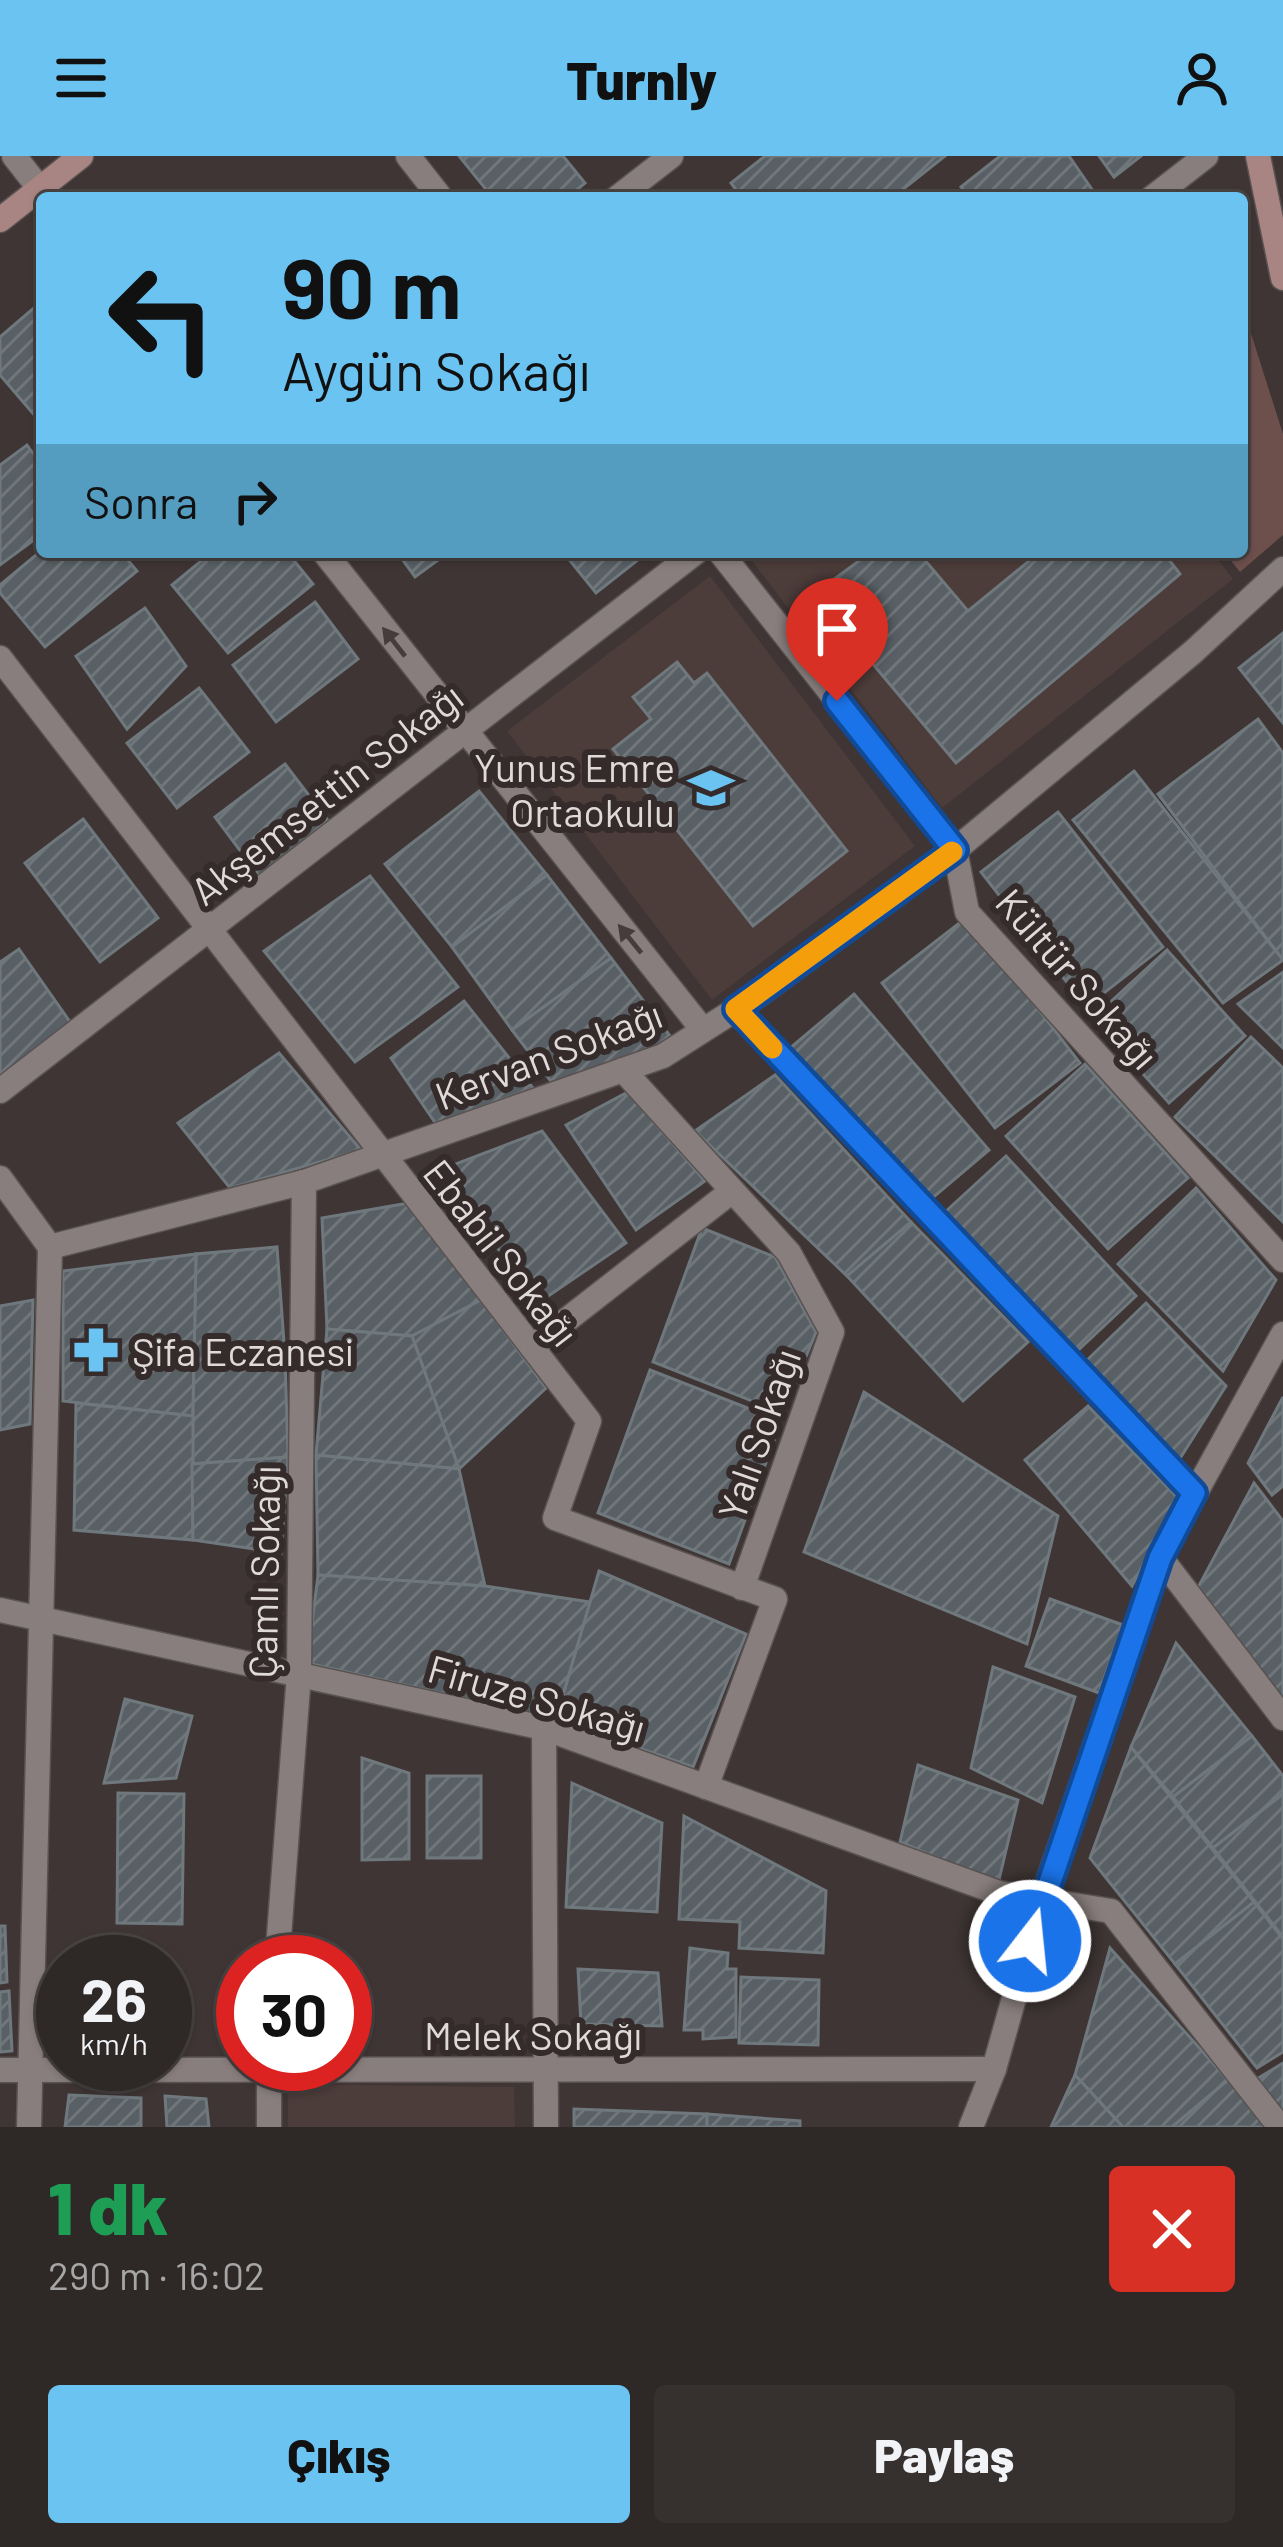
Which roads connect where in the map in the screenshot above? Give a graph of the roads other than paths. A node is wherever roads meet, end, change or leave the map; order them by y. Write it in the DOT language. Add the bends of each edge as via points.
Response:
graph roads {
  1 [pos="14,156"];
  2 [pos="81,156"];
  3 [pos="408,156"];
  4 [pos="671,156"];
  5 [pos="1207,156"];
  6 [pos="1258,156"];
  7 [pos="43,192"];
  8 [pos="45,192"];
  9 [pos="436,192"];
  10 [pos="625,192"];
  11 [pos="1160,192"];
  12 [pos="36,198"];
  13 [pos="0,220"];
  14 [pos="1283,278"];
  15 [pos="329,558"];
  16 [pos="688,558"];
  17 [pos="724,558"];
  18 [pos="1283,568"];
  19 [pos="0,658"];
  20 [pos="464,732"];
  21 [pos="955,850"];
  22 [pos="206,932"];
  23 [pos="736,1009"];
  24 [pos="703,1030"];
  25 [pos="623,1070"];
  26 [pos="0,1091"];
  27 [pos="379,1154"];
  28 [pos="0,1178"];
  29 [pos="304,1182"];
  30 [pos="732,1191"];
  31 [pos="50,1247"];
  32 [pos="1283,1260"];
  33 [pos="1283,1334"];
  34 [pos="532,1347"];
  35 [pos="1194,1493"];
  36 [pos="1160,1558"];
  37 [pos="742,1588"];
  38 [pos="0,1610"];
  39 [pos="41,1619"];
  40 [pos="299,1674"];
  41 [pos="1283,1718"];
  42 [pos="544,1728"];
  43 [pos="706,1787"];
  44 [pos="1042,1899"];
  45 [pos="279,1935"];
  46 [pos="216,2068"];
  47 [pos="372,2068"];
  48 [pos="994,2069"];
  49 [pos="0,2070"];
  50 [pos="31,2070"];
  51 [pos="547,2070"];
  52 [pos="268,2091"];
  53 [pos="29,2127"];
  54 [pos="269,2127"];
  55 [pos="546,2127"];
  56 [pos="971,2127"];
  57 [pos="1280,2127"];
  1 -- 7 [label="street"];
  2 -- 8 [label="main road"];
  3 -- 9 [label="street"];
  4 -- 10 [label="street"];
  5 -- 11 [label="street"];
  6 -- 14 [label="main road"];
  12 -- 13 [label="main road"];
  20 -- 15 [label="street, one-way"];
  16 -- 20 [label="street, Akşemsettin Sokağı"];
  17 -- 21 [label="street, Kültür Sokağı"];
  18 -- 21 [label="street, Kervan Sokağı"];
  19 -- 22 [label="street, Ebabil Sokağı"];
  20 -- 22 [label="street, Akşemsettin Sokağı"];
  24 -- 20 [label="street, one-way"];
  21 -- 23 [label="street, Kervan Sokağı"];
  21 -- 32 [label="street, Kültür Sokağı" via="967,912"];
  22 -- 26 [label="street, Akşemsettin Sokağı"];
  22 -- 27 [label="street, Ebabil Sokağı"];
  23 -- 24 [label="street, Kervan Sokağı"];
  23 -- 35 [label="street"];
  24 -- 25 [label="street, Kervan Sokağı"];
  25 -- 27 [label="street, Kervan Sokağı"];
  25 -- 30 [label="street, Yalı Sokağı"];
  27 -- 29 [label="street, Kervan Sokağı"];
  27 -- 34 [label="street, Ebabil Sokağı"];
  28 -- 31 [label="street"];
  29 -- 31 [label="street, Kervan Sokağı"];
  29 -- 40 [label="street, Çamlı Sokağı"];
  30 -- 34 [label="street"];
  30 -- 37 [label="street, Yalı Sokağı" via="789,1252 832,1332"];
  31 -- 39 [label="street"];
  33 -- 35 [label="street"];
  34 -- 37 [label="street, Ebabil Sokağı" via="589,1421 555,1518"];
  35 -- 36 [label="street"];
  36 -- 41 [label="street"];
  36 -- 44 [label="street"];
  37 -- 43 [label="street" via="775,1599"];
  38 -- 39 [label="street, Firuze Sokağı"];
  39 -- 40 [label="street, Firuze Sokağı"];
  39 -- 50 [label="street"];
  40 -- 42 [label="street, Firuze Sokağı"];
  40 -- 45 [label="street, Çamlı Sokağı"];
  42 -- 43 [label="street, Firuze Sokağı"];
  42 -- 51 [label="street"];
  43 -- 44 [label="street, Firuze Sokağı" via="999,1893"];
  44 -- 48 [label="street"];
  44 -- 57 [label="street, Firuze Sokağı" via="1111,1911"];
  46 -- 50 [label="street, Melek Sokağı"];
  47 -- 51 [label="street, Melek Sokağı"];
  48 -- 51 [label="street, Melek Sokağı"];
  48 -- 56 [label="street"];
  49 -- 50 [label="street, Melek Sokağı"];
  50 -- 53 [label="street"];
  51 -- 55 [label="street"];
  52 -- 54 [label="street"];
}
